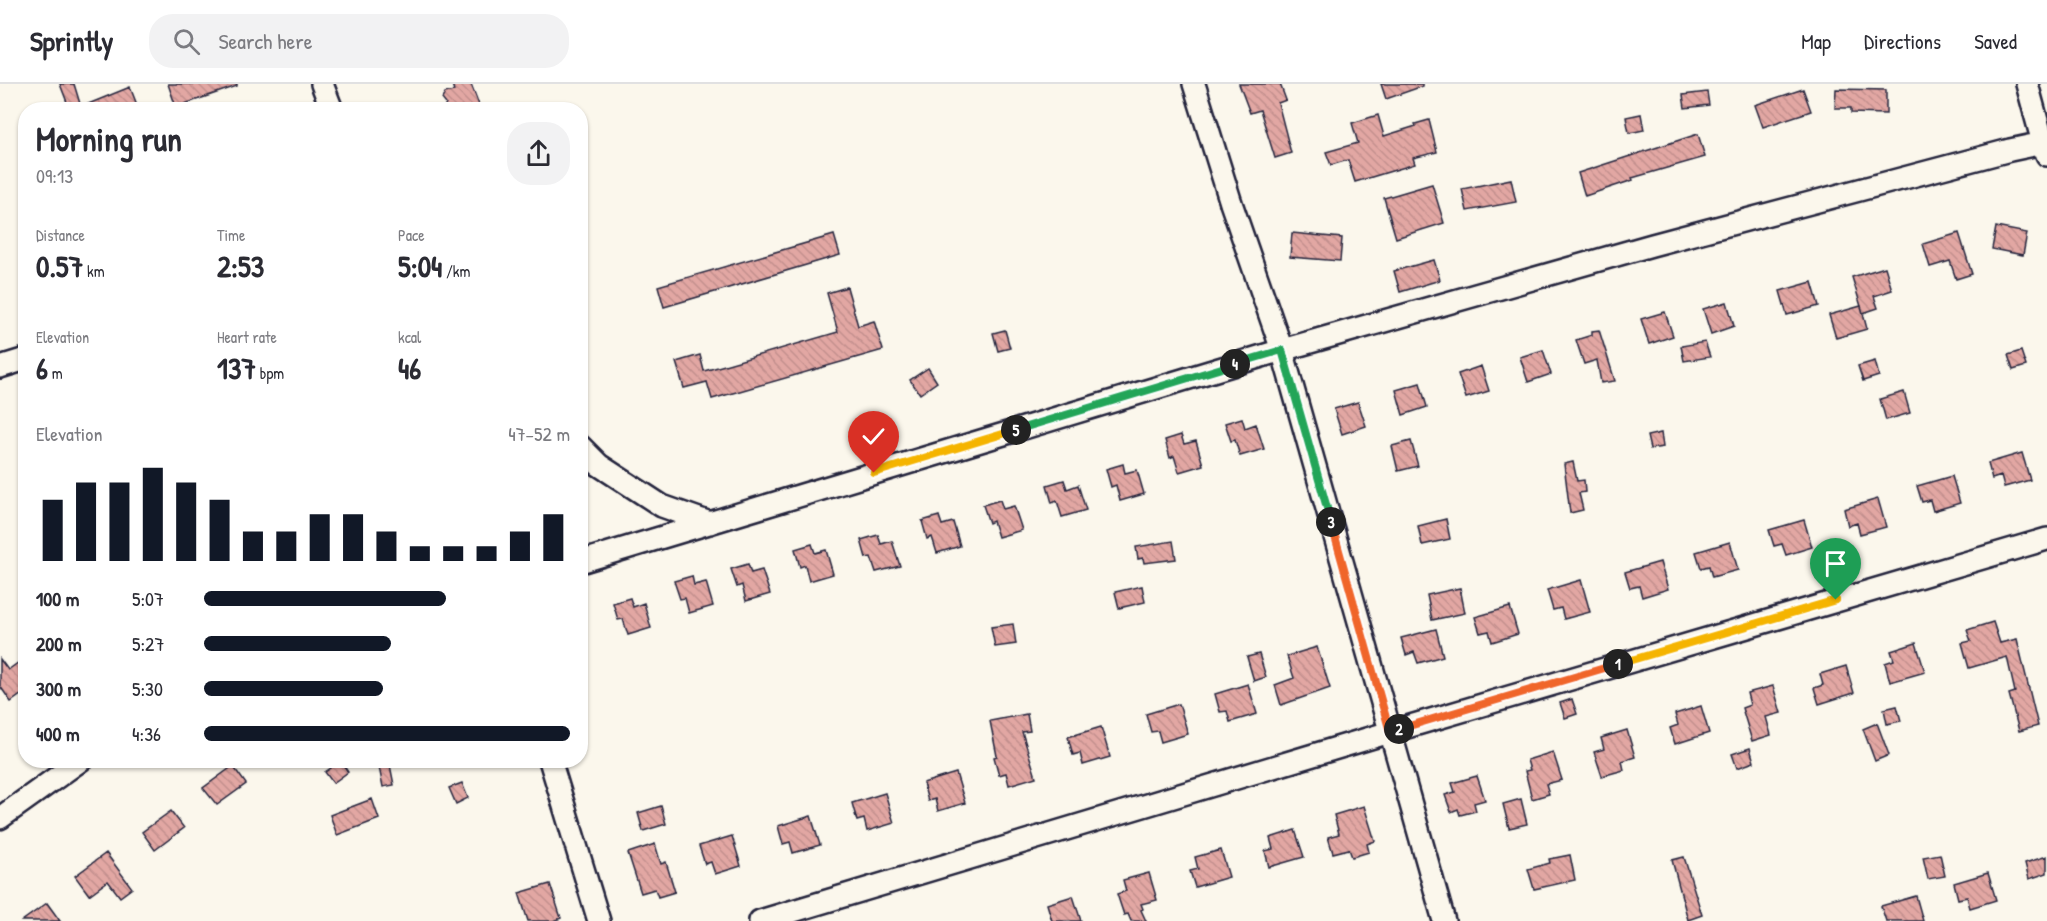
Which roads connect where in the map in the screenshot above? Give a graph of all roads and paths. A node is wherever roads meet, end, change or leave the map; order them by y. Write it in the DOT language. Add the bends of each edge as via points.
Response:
graph roads {
  1 [pos="322,84"];
  2 [pos="1194,84"];
  3 [pos="2027,84"];
  4 [pos="329,102"];
  5 [pos="2046,146"];
  6 [pos="1282,350"];
  7 [pos="18,361"];
  8 [pos="0,367"];
  9 [pos="588,454"];
  10 [pos="711,523"];
  11 [pos="2047,539"];
  12 [pos="588,560"];
  13 [pos="1390,732"];
  14 [pos="70,768"];
  15 [pos="552,768"];
  16 [pos="0,818"];
  17 [pos="598,921"];
  18 [pos="760,921"];
  19 [pos="1444,921"];
  1 -- 4 [label="street"];
  2 -- 6 [label="street"];
  3 -- 5 [label="street"];
  5 -- 6 [label="street" via="1652,244"];
  6 -- 10 [label="street"];
  6 -- 13 [label="street"];
  7 -- 8 [label="street"];
  9 -- 10 [label="street" via="662,506"];
  10 -- 12 [label="street"];
  11 -- 13 [label="street"];
  13 -- 18 [label="street"];
  13 -- 19 [label="street"];
  14 -- 16 [label="street"];
  15 -- 17 [label="street"];
}
